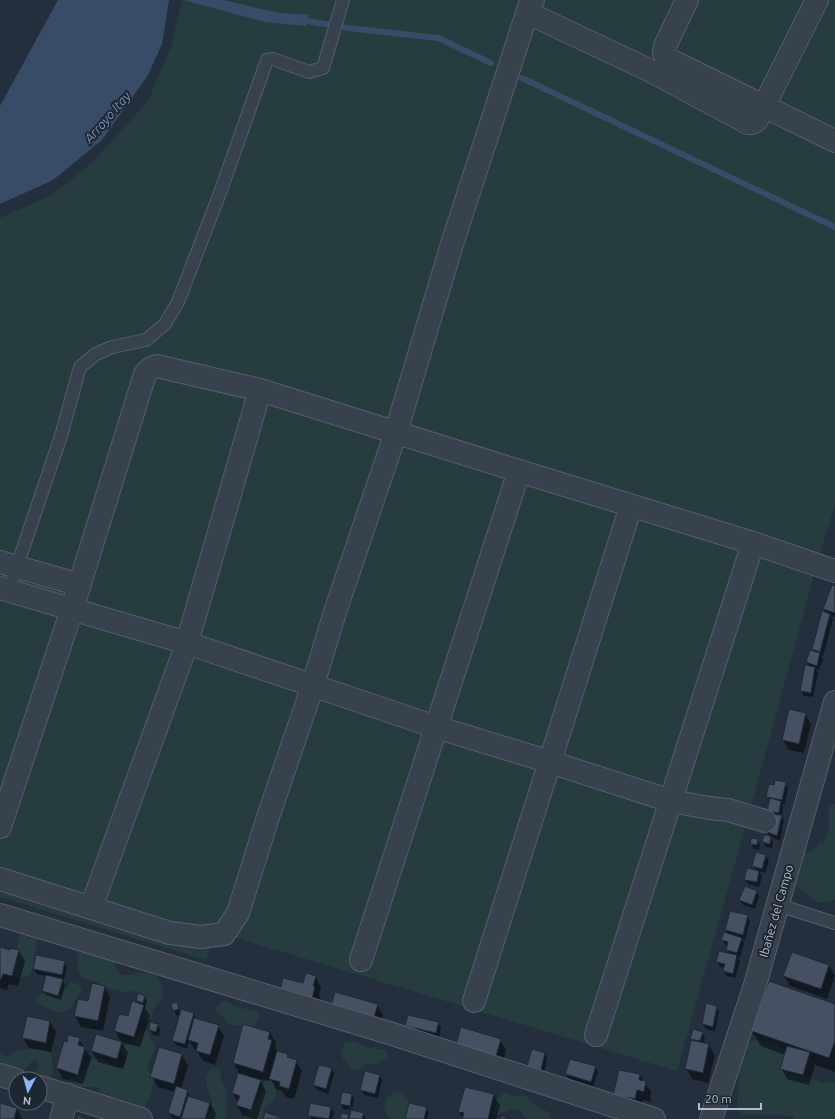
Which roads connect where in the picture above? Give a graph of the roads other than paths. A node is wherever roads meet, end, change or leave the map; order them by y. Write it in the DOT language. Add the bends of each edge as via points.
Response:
graph roads {
  1 [pos="344,0"];
  2 [pos="687,0"];
  3 [pos="817,0"];
  4 [pos="528,4"];
  5 [pos="764,105"];
  6 [pos="835,141"];
  7 [pos="260,390"];
  8 [pos="396,432"];
  9 [pos="519,471"];
  10 [pos="631,506"];
  11 [pos="753,543"];
  12 [pos="9,564"];
  13 [pos="835,571"];
  14 [pos="80,585"];
  15 [pos="5,589"];
  16 [pos="72,609"];
  17 [pos="187,643"];
  18 [pos="312,685"];
  19 [pos="835,702"];
  20 [pos="436,727"];
  21 [pos="550,762"];
  22 [pos="671,801"];
  23 [pos="765,821"];
  24 [pos="0,827"];
  25 [pos="0,879"];
  26 [pos="778,905"];
  27 [pos="91,908"];
  28 [pos="0,915"];
  29 [pos="835,923"];
  30 [pos="361,960"];
  31 [pos="474,1001"];
  32 [pos="596,1035"];
  33 [pos="48,1089"];
  34 [pos="68,1095"];
  35 [pos="61,1119"];
  36 [pos="141,1119"];
  37 [pos="654,1119"];
  38 [pos="711,1119"];
  1 -- 12 [label="lane" via="323,68 309,72 273,59 267,60 178,302 165,324 146,340 112,347 96,354 80,367 61,436"];
  2 -- 5 [label="street" via="665,46 666,58"];
  3 -- 5 [label="street"];
  4 -- 5 [label="street" via="748,123 757,120"];
  4 -- 8 [label="street"];
  5 -- 6 [label="street"];
  7 -- 8 [label="street"];
  7 -- 14 [label="street" via="157,366 150,368 145,374"];
  7 -- 17 [label="street"];
  8 -- 9 [label="street"];
  8 -- 18 [label="street"];
  9 -- 10 [label="street"];
  9 -- 20 [label="street"];
  10 -- 11 [label="street"];
  10 -- 21 [label="street"];
  11 -- 13 [label="street"];
  11 -- 22 [label="street"];
  12 -- 14 [label="street"];
  12 -- 15 [label="lane"];
  14 -- 16 [label="street"];
  15 -- 16 [label="street"];
  16 -- 17 [label="street"];
  16 -- 24 [label="street"];
  17 -- 18 [label="street"];
  17 -- 27 [label="street"];
  18 -- 20 [label="street"];
  18 -- 27 [label="street" via="238,913 224,934 201,937 170,933"];
  19 -- 26 [label="street, Ibañez del Campo"];
  20 -- 21 [label="street"];
  20 -- 30 [label="street"];
  21 -- 22 [label="street"];
  21 -- 31 [label="street"];
  22 -- 23 [label="street" via="728,810"];
  22 -- 32 [label="street"];
  25 -- 27 [label="street"];
  26 -- 29 [label="lane"];
  26 -- 38 [label="street, Ibañez del Campo"];
  28 -- 37 [label="street" via="386,1032"];
  33 -- 34 [label="street"];
  34 -- 35 [label="street"];
  34 -- 36 [label="street"];
}
